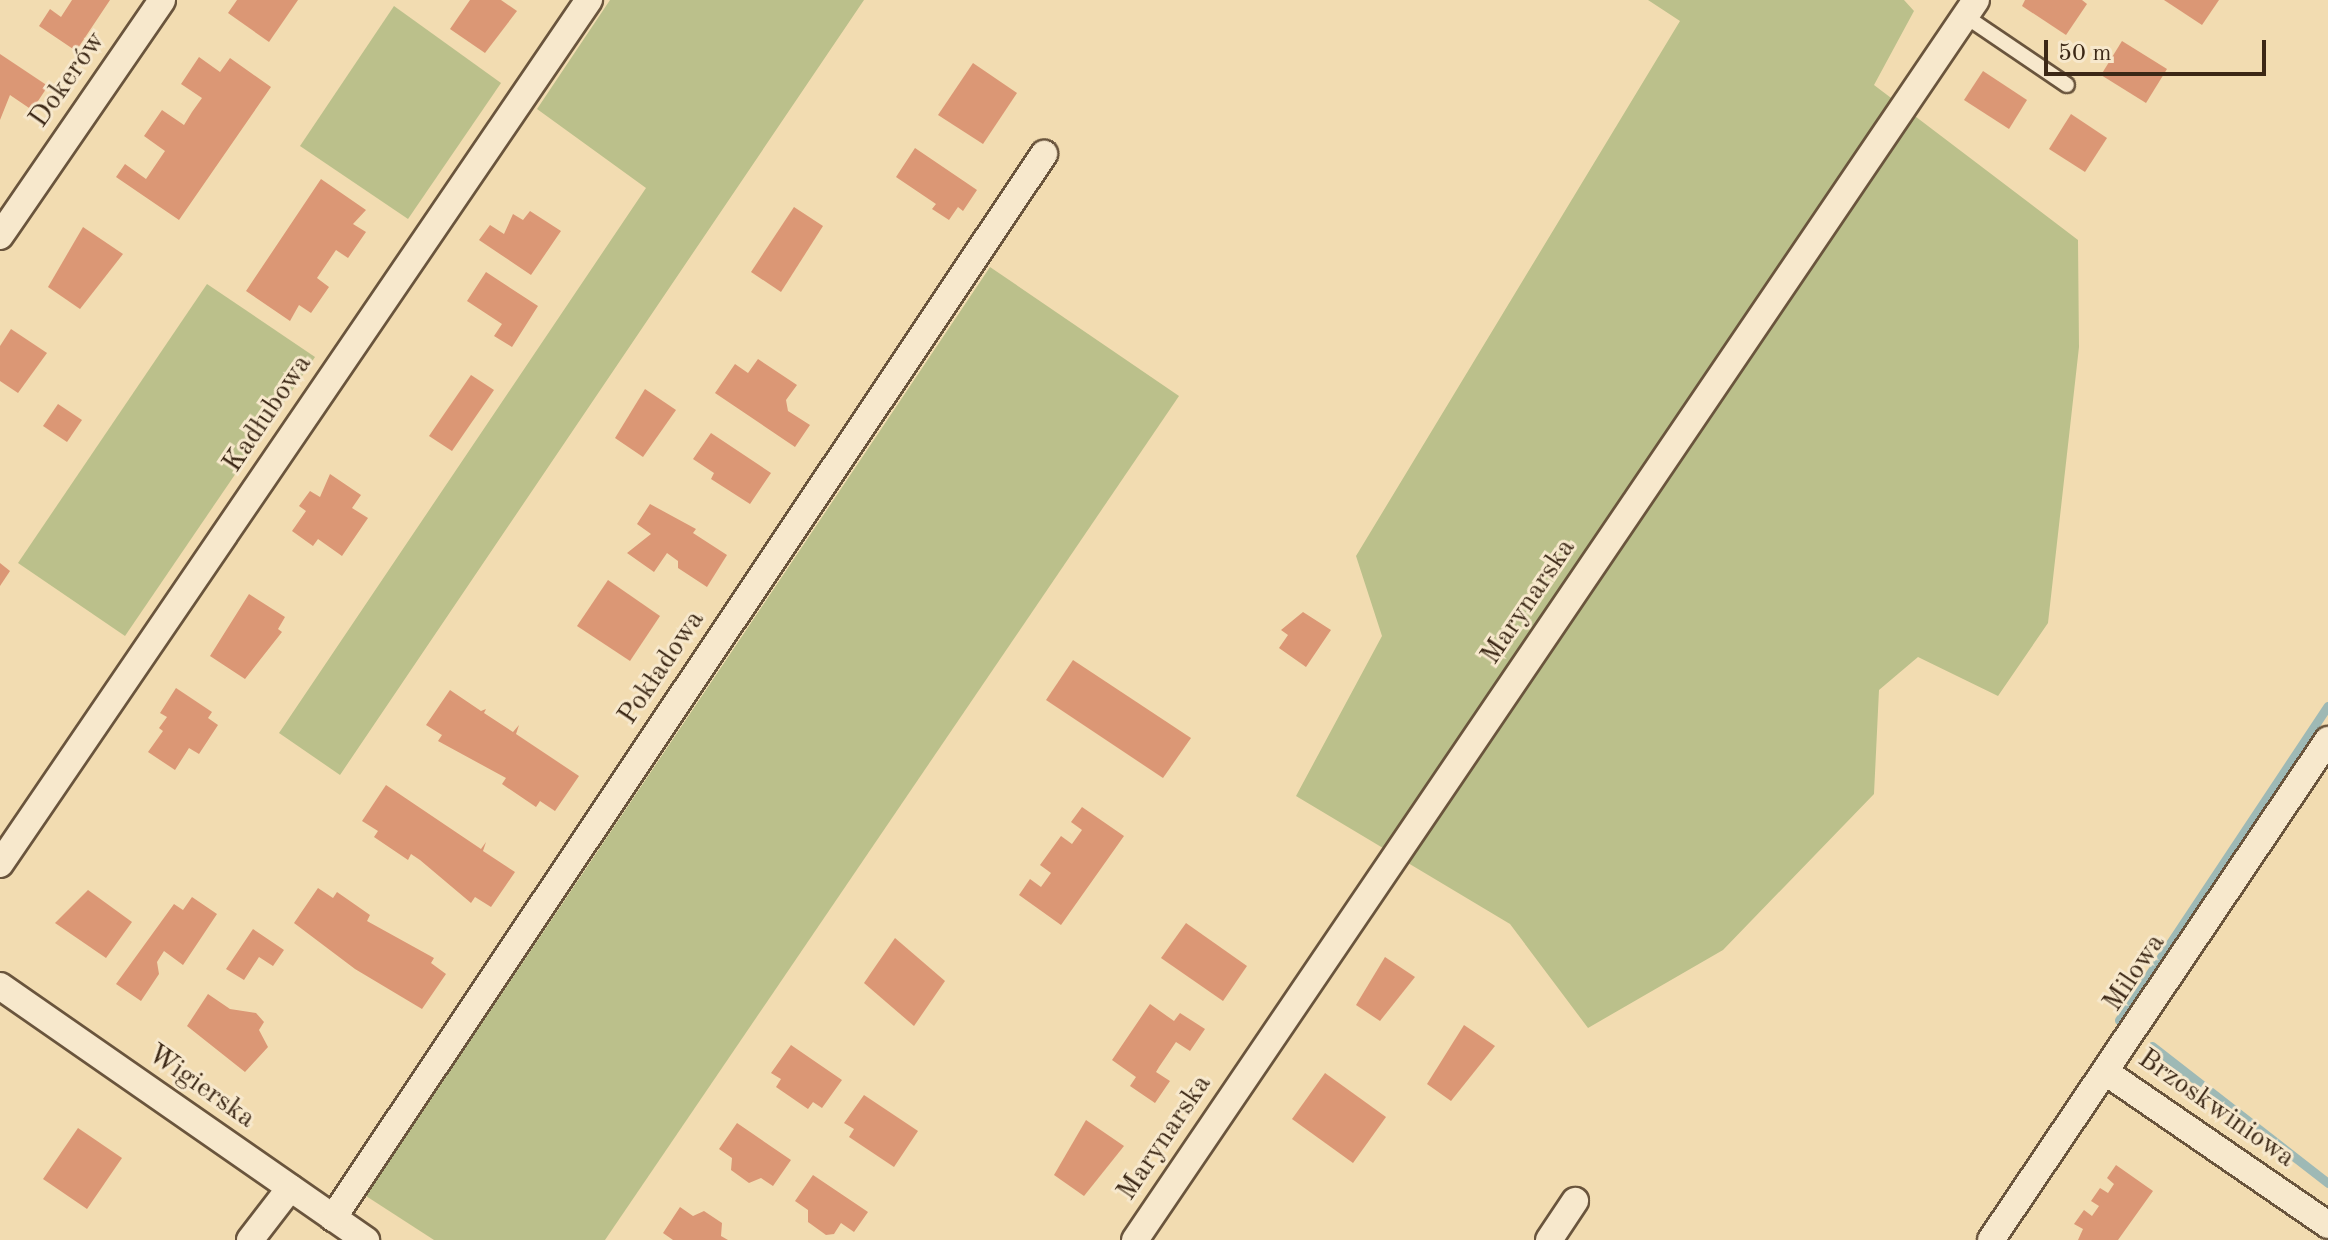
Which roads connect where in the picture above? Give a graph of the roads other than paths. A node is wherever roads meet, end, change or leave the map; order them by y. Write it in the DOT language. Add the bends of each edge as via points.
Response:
graph roads {
  1 [pos="162,0"];
  2 [pos="589,0"];
  3 [pos="1971,8"];
  4 [pos="2067,85"];
  5 [pos="1044,154"];
  6 [pos="0,236"];
  7 [pos="2328,740"];
  8 [pos="0,864"];
  9 [pos="0,986"];
  10 [pos="2107,1073"];
  11 [pos="290,1188"];
  12 [pos="1575,1201"];
  13 [pos="333,1218"];
  14 [pos="2328,1225"];
  15 [pos="250,1240"];
  16 [pos="366,1240"];
  17 [pos="1135,1240"];
  18 [pos="1549,1240"];
  19 [pos="1991,1240"];
  1 -- 6 [label="street, Dokerów"];
  2 -- 8 [label="street, Kadłubowa"];
  3 -- 4 [label="lane"];
  3 -- 17 [label="street, Marynarska"];
  5 -- 13 [label="street, Pokładowa"];
  7 -- 10 [label="street, Milowa"];
  9 -- 11 [label="street, Wigierska"];
  10 -- 14 [label="street, Brzoskwiniowa"];
  10 -- 19 [label="street, Milowa"];
  11 -- 13 [label="street, Wigierska"];
  11 -- 15 [label="street"];
  12 -- 18 [label="street"];
  13 -- 16 [label="street, Wigierska"];
}
